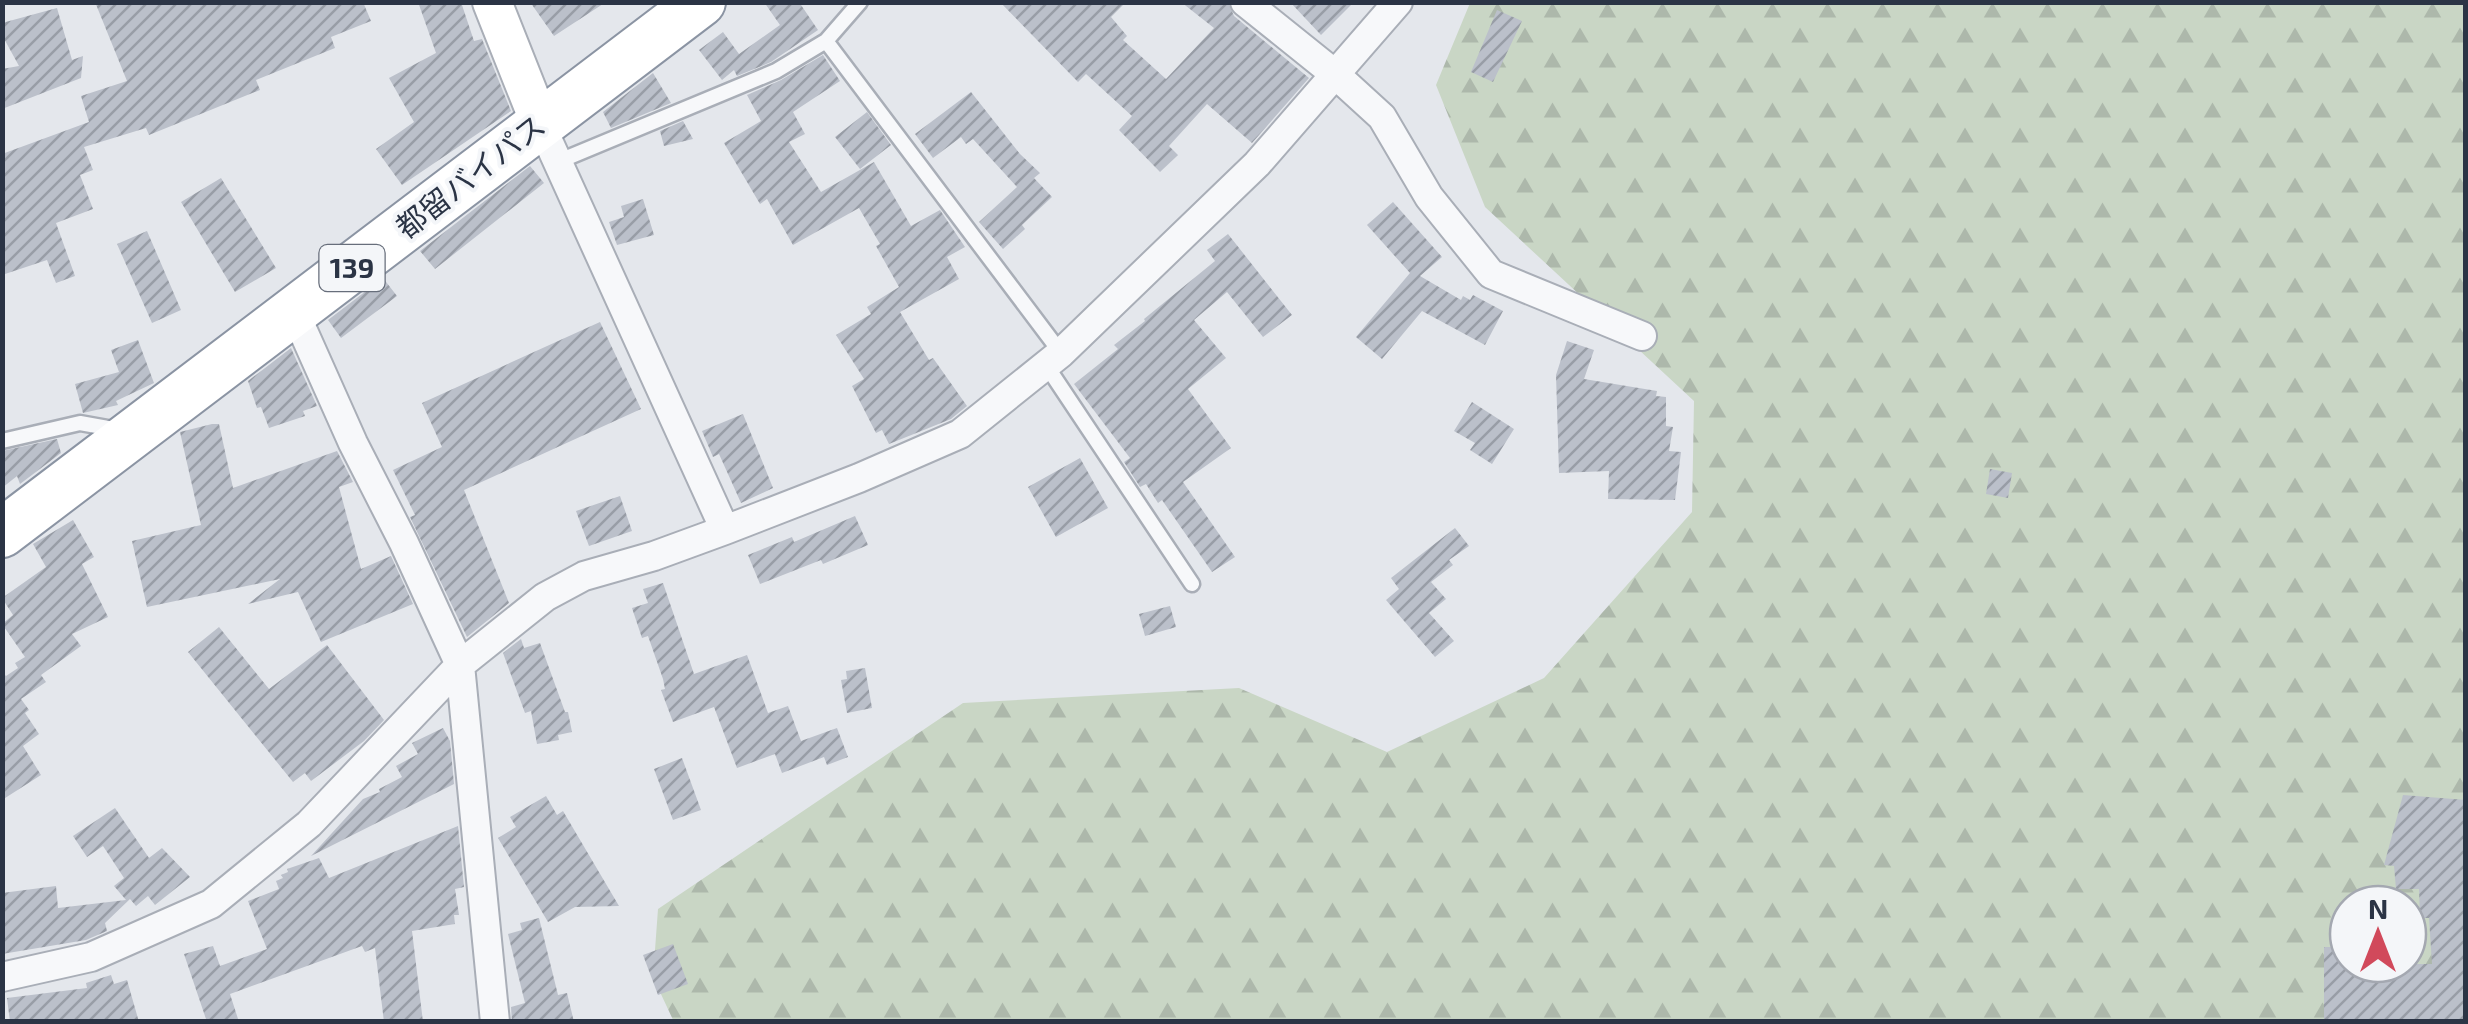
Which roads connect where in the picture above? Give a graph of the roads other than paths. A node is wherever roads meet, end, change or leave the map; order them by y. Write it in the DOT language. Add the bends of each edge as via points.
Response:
graph roads {
  1 [pos="492,2"];
  2 [pos="701,2"];
  3 [pos="860,2"];
  4 [pos="1245,2"];
  5 [pos="1398,2"];
  6 [pos="826,40"];
  7 [pos="1336,75"];
  8 [pos="549,143"];
  9 [pos="295,313"];
  10 [pos="1642,336"];
  11 [pos="1053,359"];
  12 [pos="132,432"];
  13 [pos="2,442"];
  14 [pos="725,530"];
  15 [pos="2,533"];
  16 [pos="1192,584"];
  17 [pos="460,665"];
  18 [pos="2,977"];
  19 [pos="494,1022"];
  1 -- 8 [label="street"];
  2 -- 8 [label="highway, 都留バイパス / 139"];
  3 -- 6 [label="lane"];
  4 -- 7 [label="street"];
  5 -- 7 [label="street"];
  6 -- 8 [label="lane" via="776,71"];
  6 -- 11 [label="lane"];
  7 -- 10 [label="street" via="1382,117 1429,197 1491,274"];
  7 -- 11 [label="street" via="1257,164"];
  8 -- 9 [label="highway, 都留バイパス / 139"];
  8 -- 14 [label="street"];
  9 -- 12 [label="highway, 都留バイパス / 139"];
  9 -- 17 [label="street"];
  11 -- 14 [label="street" via="960,434"];
  11 -- 16 [label="lane"];
  12 -- 13 [label="lane" via="80,423"];
  12 -- 15 [label="highway, 都留バイパス / 139"];
  14 -- 17 [label="street" via="584,576 544,597"];
  17 -- 18 [label="street" via="309,824 210,904 91,957"];
  17 -- 19 [label="street"];
}
